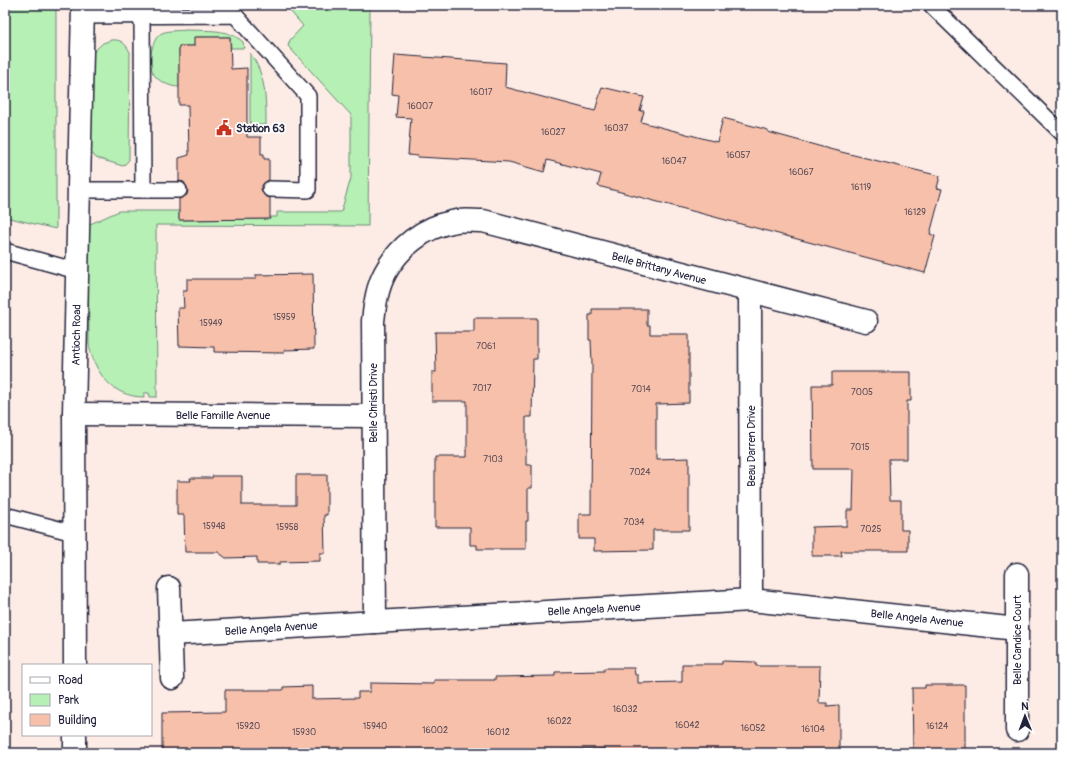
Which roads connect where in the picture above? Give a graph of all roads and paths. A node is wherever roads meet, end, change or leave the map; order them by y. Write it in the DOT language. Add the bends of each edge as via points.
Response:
graph roads {
  1 [pos="931,5"];
  2 [pos="83,11"];
  3 [pos="142,15"];
  4 [pos="1062,133"];
  5 [pos="270,189"];
  6 [pos="79,190"];
  7 [pos="143,190"];
  8 [pos="179,190"];
  9 [pos="452,221"];
  10 [pos="5,251"];
  11 [pos="77,271"];
  12 [pos="750,292"];
  13 [pos="866,321"];
  14 [pos="74,414"];
  15 [pos="373,416"];
  16 [pos="5,516"];
  17 [pos="74,533"];
  18 [pos="1017,574"];
  19 [pos="169,588"];
  20 [pos="752,600"];
  21 [pos="375,622"];
  22 [pos="1016,629"];
  23 [pos="171,634"];
  24 [pos="75,664"];
  25 [pos="172,678"];
  26 [pos="1017,730"];
  27 [pos="75,736"];
  28 [pos="75,753"];
  1 -- 4 [label="lane"];
  2 -- 3 [label="lane"];
  2 -- 6 [label="street, Antioch Road"];
  3 -- 5 [label="lane" via="235,15 308,96 308,190"];
  3 -- 7 [label="lane"];
  6 -- 7 [label="lane"];
  6 -- 11 [label="street, Antioch Road"];
  7 -- 8 [label="lane"];
  9 -- 12 [label="street, Belle Brittany Avenue" via="483,221"];
  9 -- 15 [label="street, Belle Christi Drive" via="424,231 399,252 385,273 376,295 372,321"];
  10 -- 11 [label="lane"];
  11 -- 14 [label="street, Antioch Road"];
  12 -- 13 [label="street, Belle Brittany Avenue"];
  12 -- 20 [label="street, Beau Darren Drive"];
  14 -- 15 [label="street, Belle Famille Avenue"];
  14 -- 17 [label="street, Antioch Road"];
  15 -- 21 [label="street, Belle Christi Drive"];
  16 -- 17 [label="lane"];
  17 -- 24 [label="street, Antioch Road"];
  18 -- 22 [label="street, Belle Candice Court"];
  19 -- 23 [label="street"];
  20 -- 21 [label="street, Belle Angela Avenue"];
  20 -- 22 [label="street, Belle Angela Avenue"];
  21 -- 23 [label="street, Belle Angela Avenue"];
  22 -- 26 [label="street, Belle Candice Court"];
  23 -- 25 [label="street"];
  27 -- 28 [label="street"];
}
